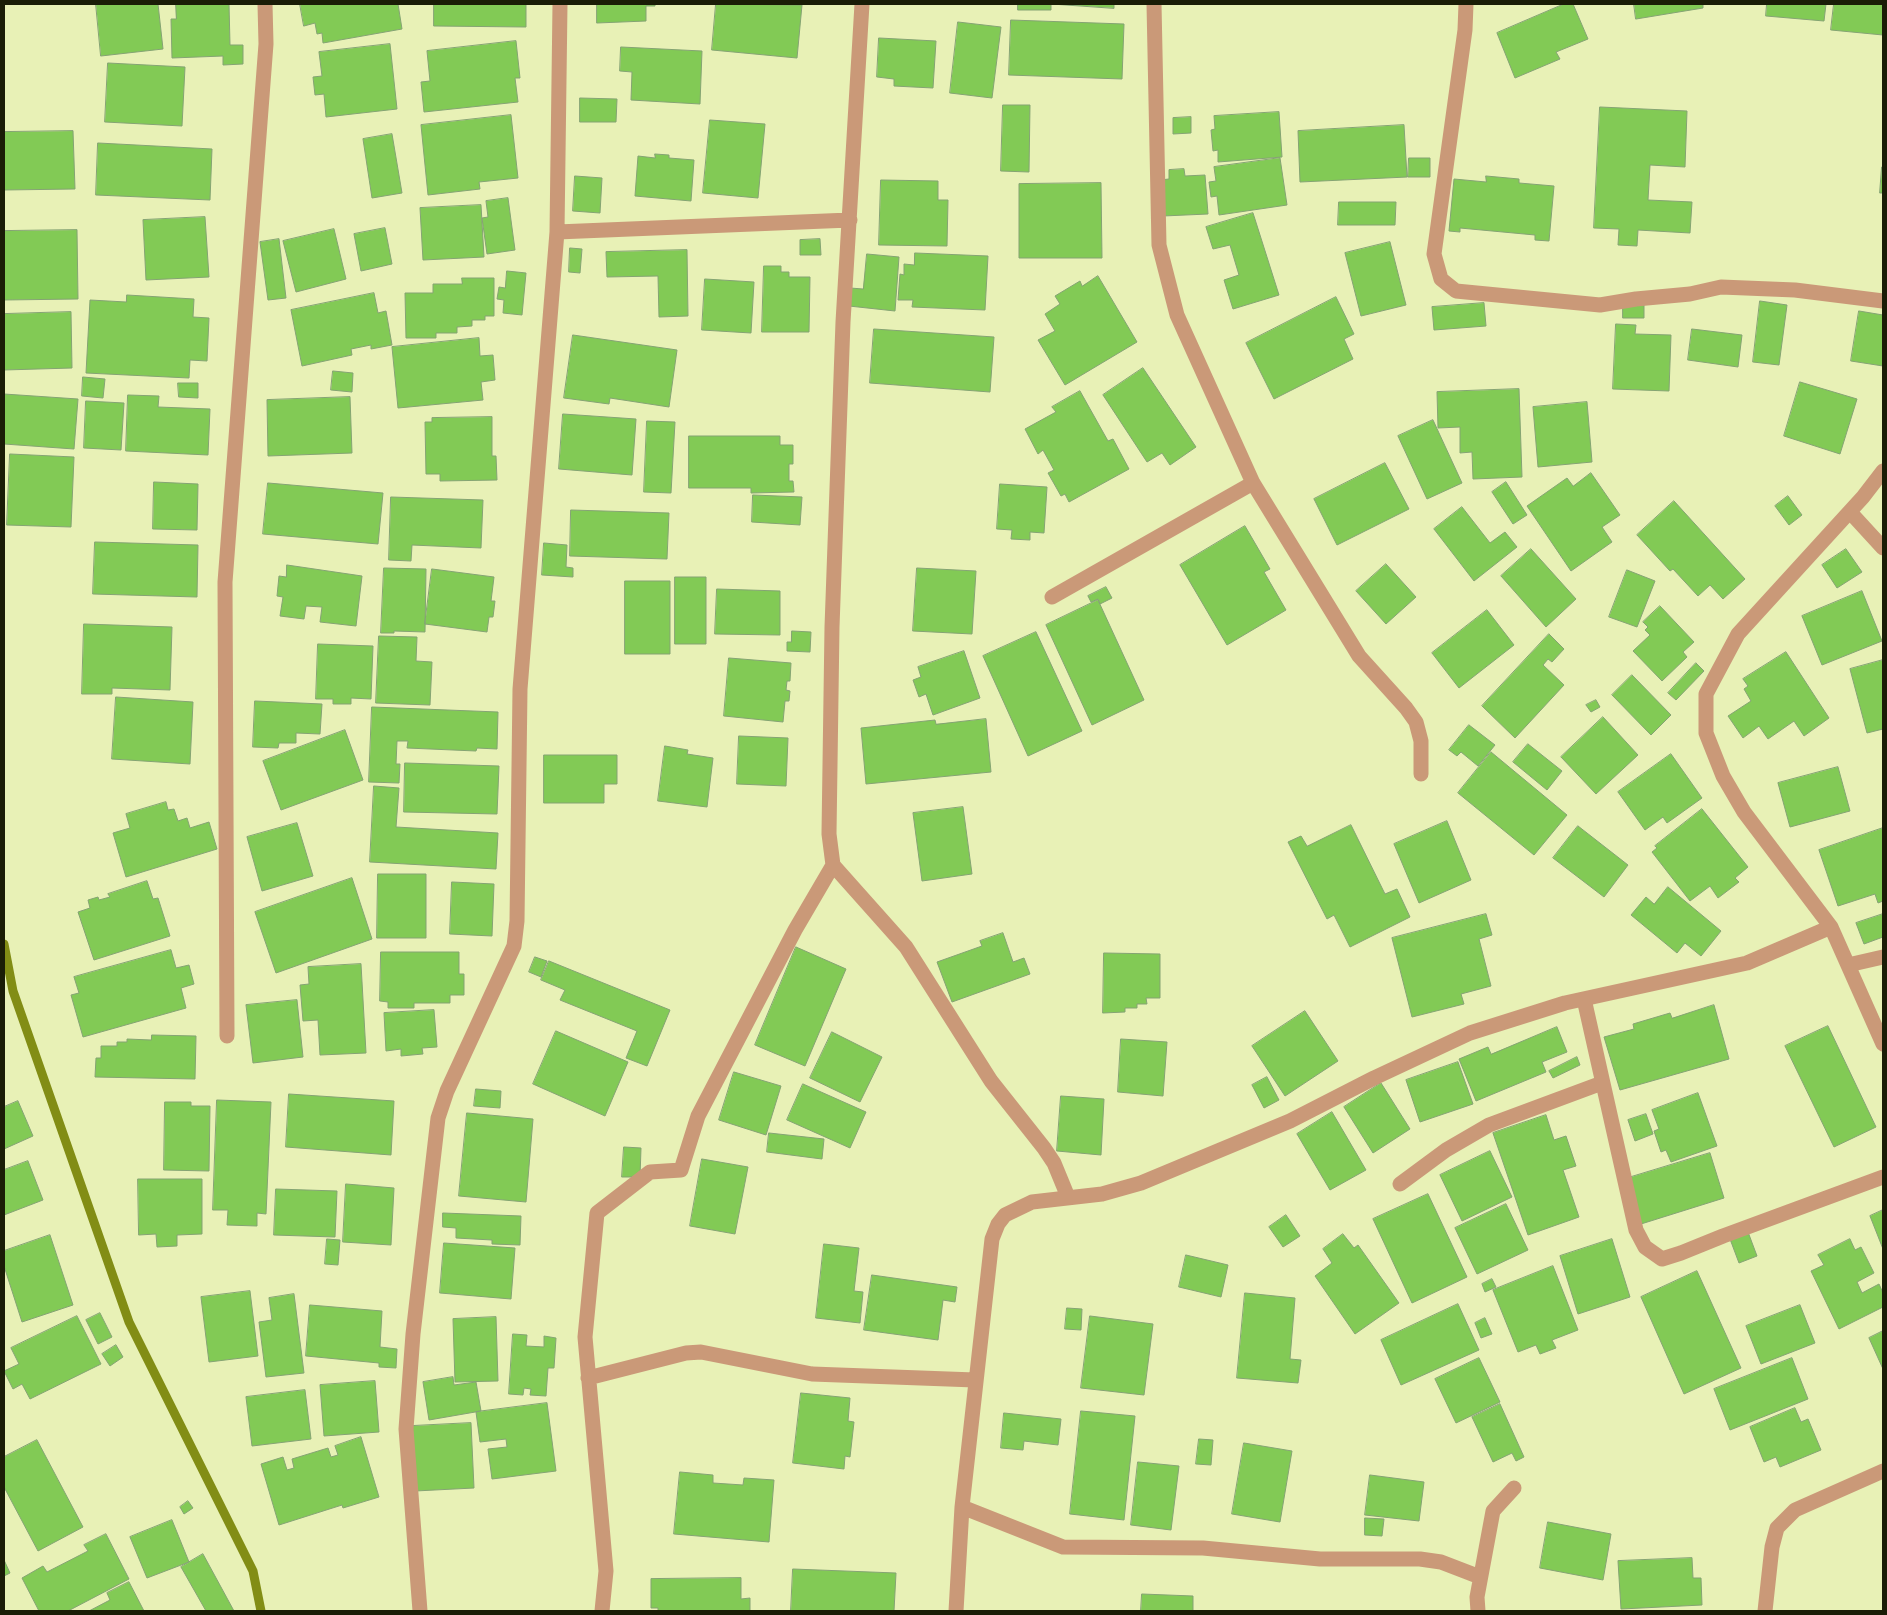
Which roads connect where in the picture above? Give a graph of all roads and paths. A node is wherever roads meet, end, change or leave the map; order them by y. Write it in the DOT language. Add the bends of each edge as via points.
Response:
graph roads {
  1 [pos="265,4"];
  2 [pos="560,4"];
  3 [pos="862,4"];
  4 [pos="1154,4"];
  5 [pos="1466,4"];
  6 [pos="850,220"];
  7 [pos="557,232"];
  8 [pos="1883,301"];
  9 [pos="1883,470"];
  10 [pos="1253,483"];
  11 [pos="1850,512"];
  12 [pos="1883,548"];
  13 [pos="1052,597"];
  14 [pos="1421,774"];
  15 [pos="833,866"];
  16 [pos="1831,927"];
  17 [pos="1883,957"];
  18 [pos="1848,965"];
  19 [pos="1584,999"];
  20 [pos="227,1036"];
  21 [pos="1883,1044"];
  22 [pos="1602,1083"];
  23 [pos="1883,1177"];
  24 [pos="1400,1184"];
  25 [pos="1068,1197"];
  26 [pos="588,1378"];
  27 [pos="975,1380"];
  28 [pos="1883,1471"];
  29 [pos="1514,1488"];
  30 [pos="962,1507"];
  31 [pos="1480,1577"];
  32 [pos="420,1611"];
  33 [pos="602,1611"];
  34 [pos="956,1611"];
  35 [pos="1478,1611"];
  36 [pos="1765,1611"];
  1 -- 20 [label="street" via="266,44 224,582"];
  2 -- 7 [label="street"];
  3 -- 6 [label="street"];
  4 -- 10 [label="street" via="1159,245 1177,315"];
  5 -- 8 [label="street" via="1434,254 1441,279 1456,291 1600,304 1690,294 1721,287 1795,290"];
  6 -- 7 [label="street"];
  6 -- 15 [label="street" via="832,627 829,834"];
  7 -- 32 [label="street" via="520,688 514,946 447,1091 438,1118 413,1334 406,1429"];
  9 -- 11 [label="street"];
  10 -- 13 [label="street"];
  10 -- 14 [label="street" via="1359,656 1416,722 1421,741"];
  11 -- 12 [label="street"];
  11 -- 16 [label="street" via="1738,634 1706,694 1706,733 1723,776 1744,812"];
  15 -- 25 [label="street" via="906,948 991,1081 1049,1155"];
  15 -- 26 [label="street" via="795,930 698,1116 681,1170 650,1172 597,1213 585,1338"];
  16 -- 18 [label="street"];
  16 -- 19 [label="street" via="1747,964"];
  17 -- 18 [label="street"];
  18 -- 21 [label="street"];
  19 -- 22 [label="street"];
  19 -- 25 [label="street" via="1470,1032 1290,1121 1141,1183 1102,1194"];
  22 -- 23 [label="street" via="1636,1230 1645,1247 1662,1259"];
  22 -- 24 [label="street" via="1489,1125 1446,1150"];
  25 -- 27 [label="street" via="1032,1202 1005,1215 998,1224 992,1239"];
  26 -- 27 [label="street" via="701,1352 812,1374"];
  26 -- 33 [label="street" via="606,1571"];
  27 -- 30 [label="street"];
  28 -- 36 [label="street" via="1795,1510 1777,1528"];
  29 -- 31 [label="street" via="1493,1511"];
  30 -- 31 [label="street" via="1063,1547 1203,1548 1320,1559 1420,1559 1441,1562"];
  30 -- 34 [label="street"];
  31 -- 35 [label="street"];
}
